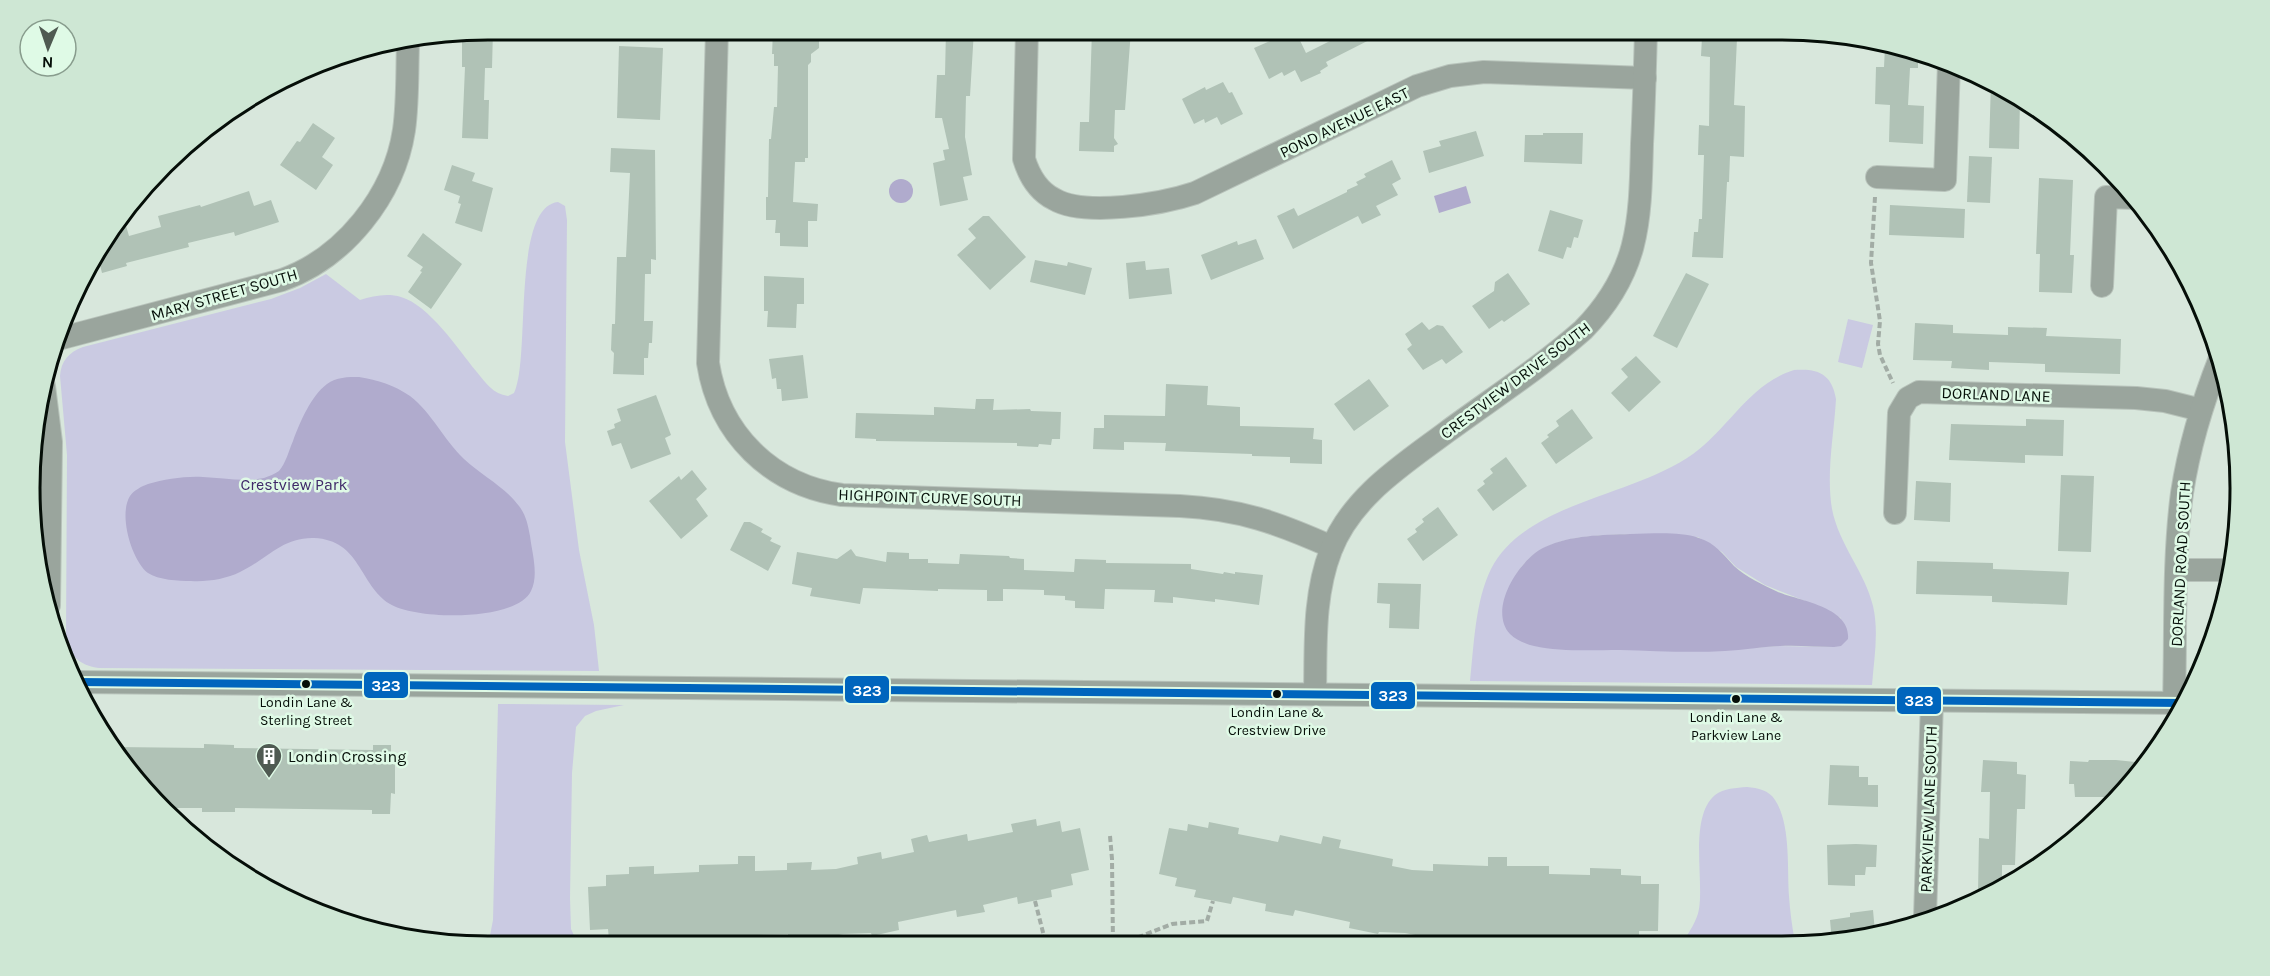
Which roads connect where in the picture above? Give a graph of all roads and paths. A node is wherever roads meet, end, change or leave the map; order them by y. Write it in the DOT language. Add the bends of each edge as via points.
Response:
graph roads {
  1 [pos="717,40"];
  2 [pos="1027,40"];
  3 [pos="1646,40"];
  4 [pos="408,48"];
  5 [pos="1949,73"];
  6 [pos="1645,78"];
  7 [pos="1877,177"];
  8 [pos="2122,198"];
  9 [pos="2102,286"];
  10 [pos="67,337"];
  11 [pos="2214,373"];
  12 [pos="1905,401"];
  13 [pos="2201,410"];
  14 [pos="47,411"];
  15 [pos="1895,513"];
  16 [pos="1332,547"];
  17 [pos="2177,570"];
  18 [pos="2222,570"];
  19 [pos="49,576"];
  20 [pos="85,682"];
  21 [pos="1315,694"];
  22 [pos="2178,696"];
  23 [pos="1932,701"];
  24 [pos="2175,703"];
  25 [pos="1110,836"];
  26 [pos="1035,901"];
  27 [pos="1213,901"];
  28 [pos="1925,912"];
  29 [pos="1044,936"];
  30 [pos="1113,936"];
  31 [pos="1142,936"];
  1 -- 16 [label="street, HIGHPOINT CURVE SOUTH" via="708,363 711,383 726,418 766,465 803,486 842,495 1221,509 1271,521"];
  2 -- 6 [label="street, POND AVENUE EAST" via="1024,159 1034,180 1052,199 1071,206 1114,207 1176,200 1213,186 1417,86 1450,76 1494,72"];
  3 -- 6 [label="street, CRESTVIEW DRIVE SOUTH"];
  4 -- 10 [label="street, MARY STREET SOUTH" via="405,120 395,163 370,211 339,247 309,268 272,283"];
  5 -- 7 [label="street" via="1945,180"];
  6 -- 16 [label="street, CRESTVIEW DRIVE SOUTH" via="1638,229 1628,262 1609,301 1569,342 1386,478 1355,510"];
  7 -- 12 [label="path" via="1871,263 1880,321 1878,344 1883,363"];
  8 -- 9 [label="street" via="2106,197"];
  11 -- 13 [label="street, DORLAND ROAD SOUTH"];
  12 -- 13 [label="street, DORLAND LANE" via="1919,392 2136,398"];
  12 -- 15 [label="street" via="1898,418"];
  13 -- 17 [label="street, DORLAND ROAD SOUTH" via="2183,486"];
  14 -- 19 [label="street" via="51,441"];
  16 -- 21 [label="street, CRESTVIEW DRIVE SOUTH" via="1318,602"];
  17 -- 18 [label="street"];
  17 -- 22 [label="street, DORLAND ROAD SOUTH"];
  20 -- 21 [label="street"];
  21 -- 23 [label="street"];
  23 -- 24 [label="street"];
  23 -- 28 [label="street, PARKVIEW LANE SOUTH"];
  25 -- 30 [label="path"];
  26 -- 29 [label="path"];
  27 -- 31 [label="path" via="1207,921 1173,924"];
}
